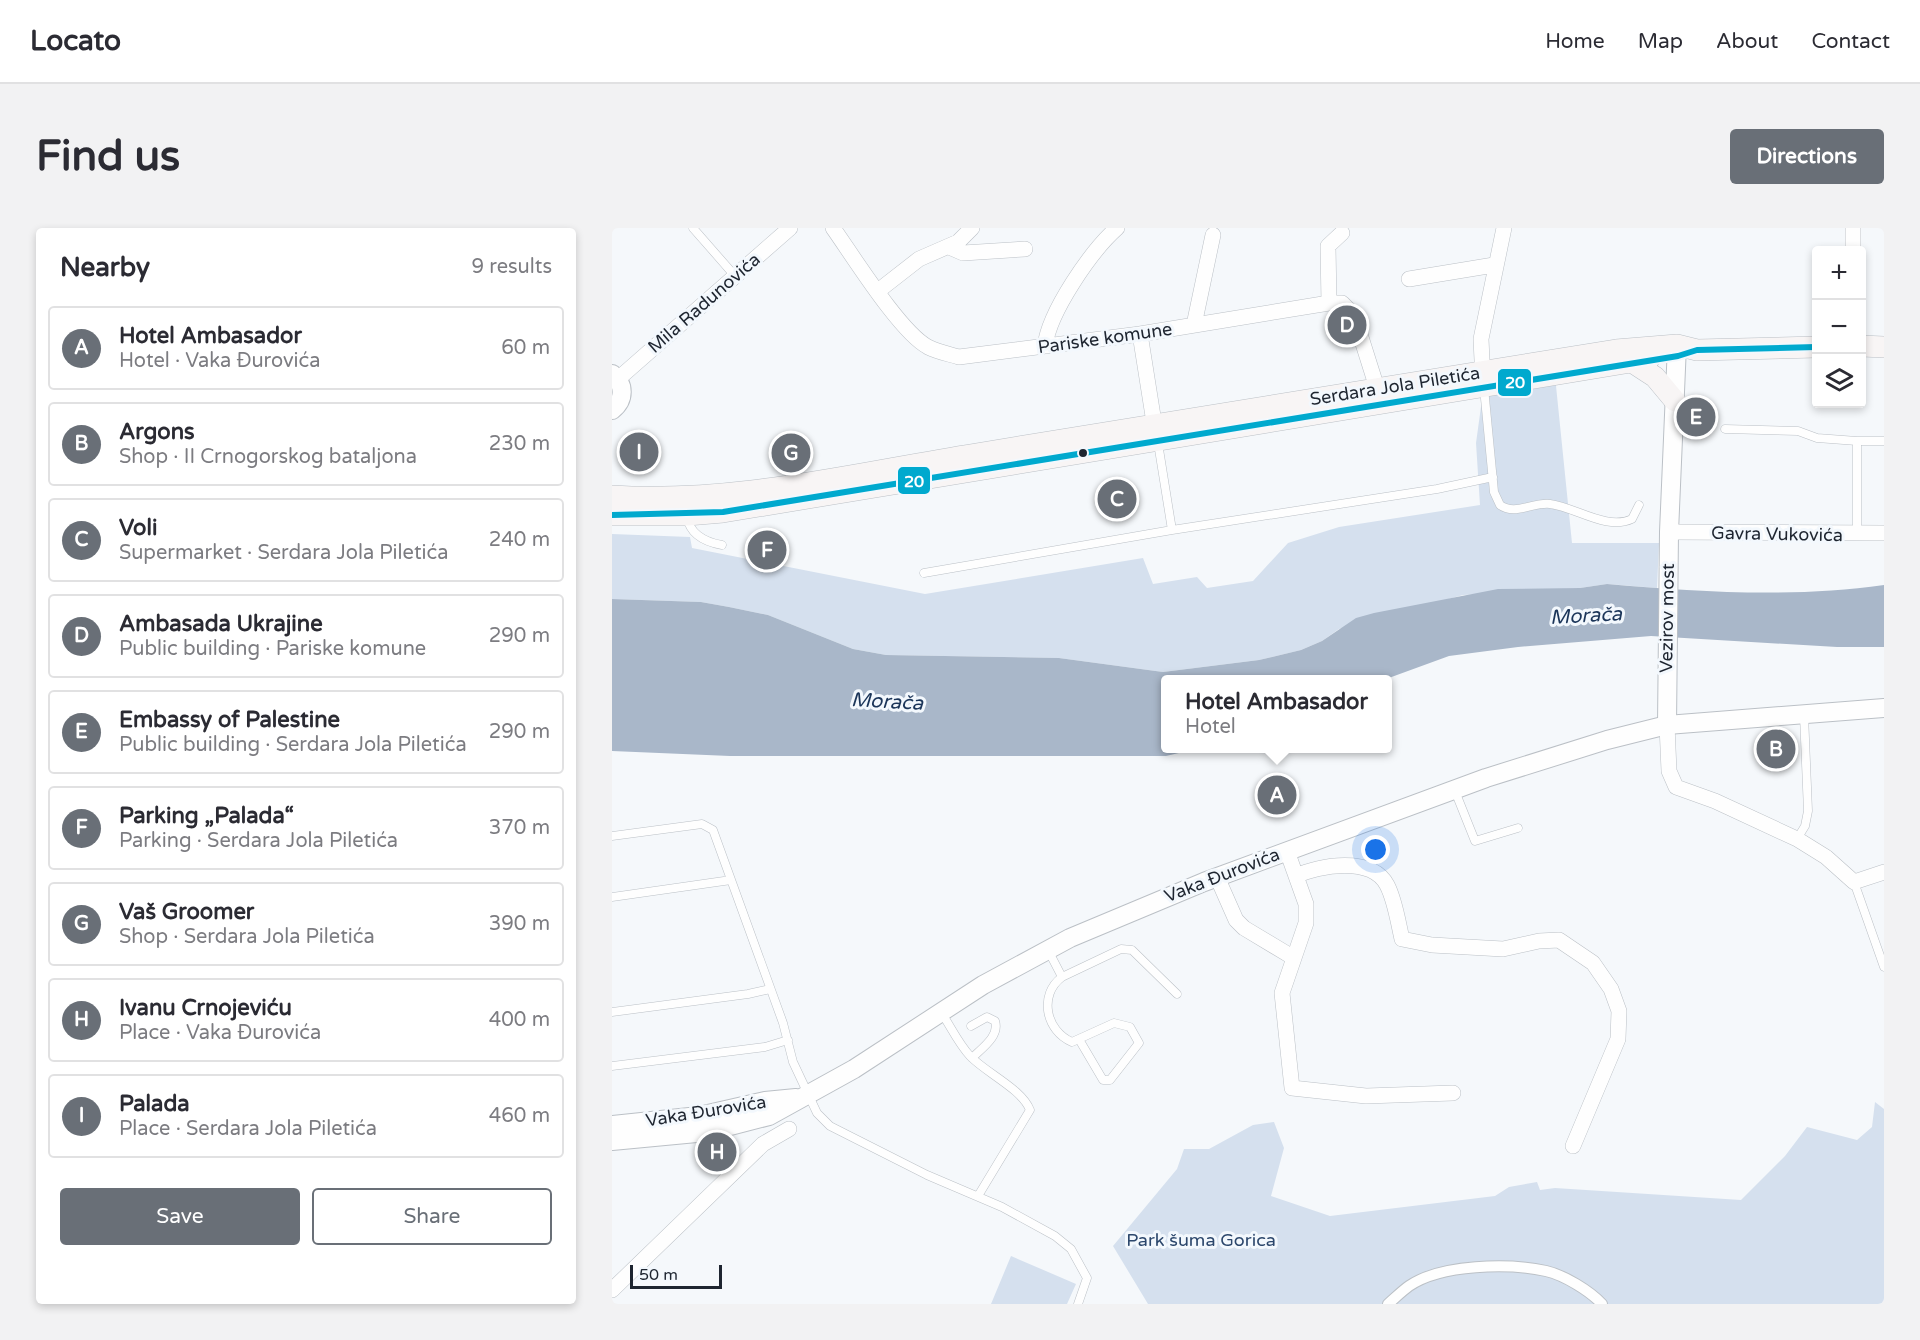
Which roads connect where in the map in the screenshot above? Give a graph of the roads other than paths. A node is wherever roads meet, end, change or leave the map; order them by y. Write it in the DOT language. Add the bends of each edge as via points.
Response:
graph roads {
  1 [pos="693,228"];
  2 [pos="790,228"];
  3 [pos="833,228"];
  4 [pos="972,228"];
  5 [pos="1117,228"];
  6 [pos="1504,228"];
  7 [pos="1853,228"];
  8 [pos="1342,233"];
  9 [pos="1213,235"];
  10 [pos="1853,246"];
  11 [pos="949,247"];
  12 [pos="1025,249"];
  13 [pos="1494,265"];
  14 [pos="735,276"];
  15 [pos="1409,279"];
  16 [pos="878,291"];
  17 [pos="1329,303"];
  18 [pos="1194,325"];
  19 [pos="1140,334"];
  20 [pos="1045,346"];
  21 [pos="1866,346"];
  22 [pos="1884,346"];
  23 [pos="1812,347"];
  24 [pos="1684,350"];
  25 [pos="1624,356"];
  26 [pos="615,376"];
  27 [pos="1483,380"];
  28 [pos="1377,388"];
  29 [pos="1675,401"];
  30 [pos="612,410"];
  31 [pos="1725,429"];
  32 [pos="1156,433"];
  33 [pos="1857,441"];
  34 [pos="1884,441"];
  35 [pos="1493,477"];
  36 [pos="612,496"];
  37 [pos="1640,505"];
  38 [pos="612,515"];
  39 [pos="687,515"];
  40 [pos="1172,530"];
  41 [pos="1884,533"];
  42 [pos="1857,535"];
  43 [pos="1669,537"];
  44 [pos="722,545"];
  45 [pos="924,573"];
  46 [pos="1884,708"];
  47 [pos="1804,715"];
  48 [pos="1667,725"];
  49 [pos="1455,789"];
  50 [pos="1518,828"];
  51 [pos="612,836"];
  52 [pos="1797,839"];
  53 [pos="1287,851"];
  54 [pos="1884,872"];
  55 [pos="1296,876"];
  56 [pos="731,880"];
  57 [pos="1854,882"];
  58 [pos="1221,886"];
  59 [pos="612,897"];
  60 [pos="1048,949"];
  61 [pos="1294,958"];
  62 [pos="1884,966"];
  63 [pos="1062,977"];
  64 [pos="770,988"];
  65 [pos="1177,994"];
  66 [pos="940,1011"];
  67 [pos="612,1012"];
  68 [pos="971,1026"];
  69 [pos="788,1040"];
  70 [pos="1080,1041"];
  71 [pos="972,1058"];
  72 [pos="612,1066"];
  73 [pos="1453,1093"];
  74 [pos="805,1096"];
  75 [pos="612,1125"];
  76 [pos="789,1129"];
  77 [pos="612,1141"];
  78 [pos="1573,1146"];
  79 [pos="978,1196"];
  80 [pos="612,1290"];
  81 [pos="1078,1304"];
  82 [pos="1388,1304"];
  83 [pos="1602,1304"];
  1 -- 14 [label="lane"];
  2 -- 14 [label="street, Mila Radunovića"];
  3 -- 16 [label="street, Pariske komune"];
  4 -- 11 [label="street"];
  5 -- 20 [label="street" via="1076,276"];
  6 -- 13 [label="street"];
  7 -- 10 [label="street"];
  8 -- 17 [label="street" via="1328,246"];
  9 -- 18 [label="street"];
  11 -- 12 [label="street" via="963,253"];
  11 -- 16 [label="street" via="919,259"];
  13 -- 15 [label="street"];
  13 -- 27 [label="street" via="1480,339"];
  14 -- 26 [label="street, Mila Radunovića"];
  16 -- 20 [label="street, Pariske komune" via="916,338 943,353 959,357"];
  17 -- 18 [label="street, Pariske komune"];
  17 -- 28 [label="street" via="1342,303 1354,315"];
  18 -- 19 [label="street, Pariske komune"];
  19 -- 20 [label="street, Pariske komune"];
  19 -- 32 [label="street"];
  21 -- 22 [label="main road"];
  23 -- 24 [label="main road, Serdara Jola Piletića"];
  24 -- 25 [label="main road, Serdara Jola Piletića"];
  24 -- 29 [label="street, Vezirov most"];
  25 -- 27 [label="main road, Serdara Jola Piletića"];
  25 -- 29 [label="main road" via="1655,377"];
  26 -- 30 [label="street" via="622,388 622,398"];
  27 -- 28 [label="main road, Serdara Jola Piletića"];
  27 -- 32 [label="main road, Serdara Jola Piletića"];
  27 -- 35 [label="lane"];
  28 -- 32 [label="main road, Serdara Jola Piletića"];
  29 -- 43 [label="street, Vezirov most"];
  31 -- 33 [label="lane" via="1798,431 1817,438"];
  32 -- 36 [label="main road, Serdara Jola Piletića" via="763,490 692,498"];
  32 -- 39 [label="main road, Serdara Jola Piletića"];
  32 -- 40 [label="lane"];
  33 -- 34 [label="lane"];
  33 -- 42 [label="lane"];
  35 -- 37 [label="lane" via="1496,499 1508,509 1547,504 1621,522 1632,519"];
  35 -- 40 [label="lane"];
  38 -- 39 [label="main road, Serdara Jola Piletića"];
  39 -- 44 [label="lane" via="697,535"];
  40 -- 45 [label="lane"];
  41 -- 42 [label="street, Gavra Vukovića"];
  42 -- 43 [label="street, Gavra Vukovića"];
  43 -- 48 [label="street, Vezirov most"];
  46 -- 47 [label="street, Vaka Đurovića"];
  47 -- 48 [label="street, Vaka Đurovića"];
  47 -- 52 [label="lane" via="1808,811"];
  48 -- 49 [label="street, Vaka Đurovića"];
  48 -- 52 [label="street" via="1670,771 1676,787"];
  49 -- 50 [label="lane" via="1475,841"];
  49 -- 53 [label="street, Vaka Đurovića"];
  51 -- 56 [label="lane" via="706,825 716,835"];
  52 -- 57 [label="street" via="1826,857"];
  53 -- 55 [label="street"];
  53 -- 60 [label="street, Vaka Đurovića" via="1120,915"];
  54 -- 57 [label="street"];
  55 -- 61 [label="street" via="1306,904 1306,923"];
  55 -- 78 [label="street" via="1315,867 1346,865 1373,870 1387,883 1402,939 1503,949 1559,940 1593,963 1611,989 1619,1011 1618,1039"];
  56 -- 59 [label="lane"];
  56 -- 64 [label="lane"];
  57 -- 62 [label="lane"];
  58 -- 61 [label="street" via="1236,920 1244,928"];
  60 -- 63 [label="lane"];
  60 -- 66 [label="street, Vaka Đurovića"];
  61 -- 73 [label="street" via="1282,993 1292,1088 1366,1096"];
  63 -- 65 [label="lane" via="1126,948"];
  63 -- 70 [label="lane" via="1047,996 1048,1012 1060,1035 1072,1042"];
  64 -- 67 [label="lane"];
  64 -- 69 [label="lane"];
  66 -- 71 [label="lane"];
  66 -- 74 [label="street, Vaka Đurovića" via="854,1069"];
  68 -- 71 [label="lane" via="987,1017 998,1028"];
  69 -- 72 [label="lane" via="765,1047"];
  69 -- 74 [label="lane"];
  70 -- 70 [label="lane" via="1114,1023 1130,1027 1139,1043 1107,1081"];
  71 -- 79 [label="lane" via="1024,1100 1030,1110"];
  74 -- 75 [label="street, Vaka Đurovića" via="699,1116"];
  74 -- 77 [label="street, Vaka Đurovića" via="769,1116 707,1132"];
  74 -- 79 [label="lane" via="830,1125 927,1175"];
  76 -- 80 [label="street, Vaka Đurovića" via="763,1144"];
  79 -- 81 [label="lane" via="1055,1236 1071,1249 1087,1278"];
  82 -- 83 [label="street" via="1410,1285 1435,1275 1490,1267 1548,1272"];
}
